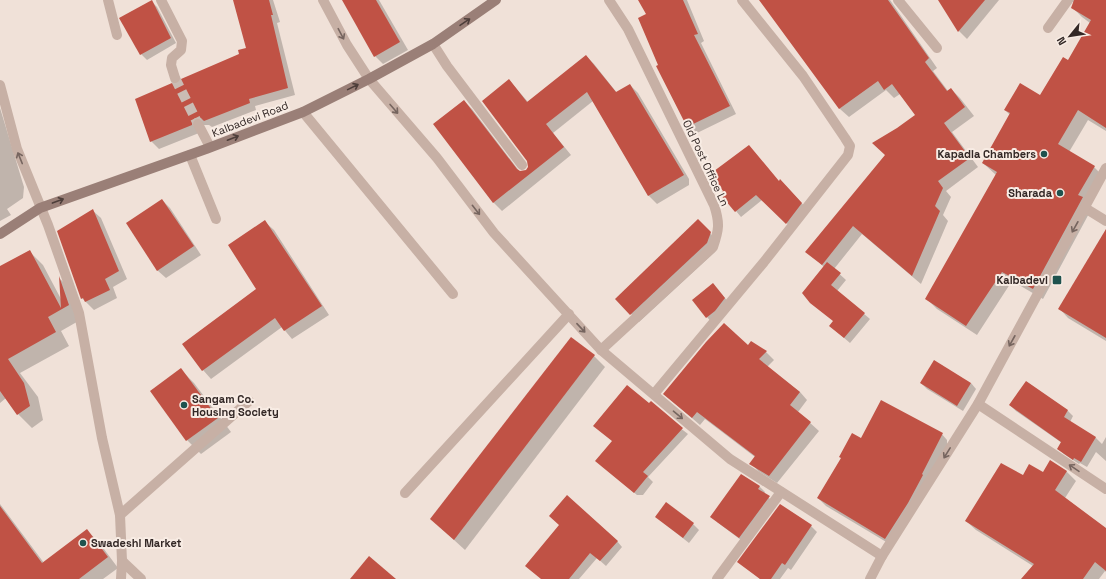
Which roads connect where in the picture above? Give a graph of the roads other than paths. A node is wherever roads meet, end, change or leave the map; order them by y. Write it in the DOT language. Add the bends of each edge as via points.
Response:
graph roads {
  1 [pos="108,0"];
  2 [pos="161,0"];
  3 [pos="323,0"];
  4 [pos="496,0"];
  5 [pos="609,0"];
  6 [pos="742,0"];
  7 [pos="898,0"];
  8 [pos="1068,0"];
  9 [pos="1048,28"];
  10 [pos="116,35"];
  11 [pos="433,44"];
  12 [pos="937,48"];
  13 [pos="175,78"];
  14 [pos="369,79"];
  15 [pos="0,85"];
  16 [pos="303,112"];
  17 [pos="198,124"];
  18 [pos="210,147"];
  19 [pos="190,154"];
  20 [pos="522,165"];
  21 [pos="1106,168"];
  22 [pos="40,208"];
  23 [pos="1085,208"];
  24 [pos="216,219"];
  25 [pos="1106,221"];
  26 [pos="0,234"];
  27 [pos="453,294"];
  28 [pos="569,314"];
  29 [pos="601,350"];
  30 [pos="654,394"];
  31 [pos="249,401"];
  32 [pos="978,404"];
  33 [pos="1106,490"];
  34 [pos="781,492"];
  35 [pos="405,493"];
  36 [pos="120,515"];
  37 [pos="882,556"];
  38 [pos="122,561"];
  39 [pos="121,579"];
  40 [pos="141,579"];
  41 [pos="717,579"];
  42 [pos="870,579"];
  1 -- 10 [label="street"];
  2 -- 13 [label="street" via="182,41 181,50 172,58 171,66"];
  3 -- 14 [label="street, one-way"];
  11 -- 4 [label="main road, Kalbadevi Road, one-way"];
  5 -- 29 [label="street, Old Post Office Ln" via="628,29 714,205 718,232 713,247"];
  6 -- 30 [label="street" via="803,76 850,146 848,155 764,262"];
  7 -- 12 [label="street"];
  8 -- 9 [label="street"];
  11 -- 14 [label="main road, Kalbadevi Road"];
  11 -- 20 [label="street" via="446,66"];
  16 -- 14 [label="main road, Kalbadevi Road, one-way"];
  14 -- 28 [label="street, one-way" via="437,158 494,233"];
  22 -- 15 [label="street, one-way" via="17,149"];
  18 -- 16 [label="main road, Kalbadevi Road, one-way"];
  16 -- 27 [label="street"];
  17 -- 18 [label="street"];
  18 -- 19 [label="main road, Kalbadevi Road"];
  22 -- 19 [label="main road, Kalbadevi Road, one-way"];
  19 -- 24 [label="street"];
  21 -- 23 [label="street"];
  22 -- 26 [label="main road, Kalbadevi Road"];
  22 -- 36 [label="street" via="79,313 102,438"];
  23 -- 25 [label="street"];
  23 -- 32 [label="street, one-way"];
  28 -- 29 [label="street, one-way"];
  28 -- 35 [label="street"];
  29 -- 30 [label="street"];
  30 -- 34 [label="street, one-way" via="730,459"];
  31 -- 36 [label="street"];
  33 -- 32 [label="street, one-way"];
  32 -- 37 [label="street, one-way"];
  34 -- 37 [label="street"];
  34 -- 41 [label="street"];
  36 -- 38 [label="street"];
  37 -- 42 [label="street"];
  38 -- 39 [label="street"];
  38 -- 40 [label="street"];
}
